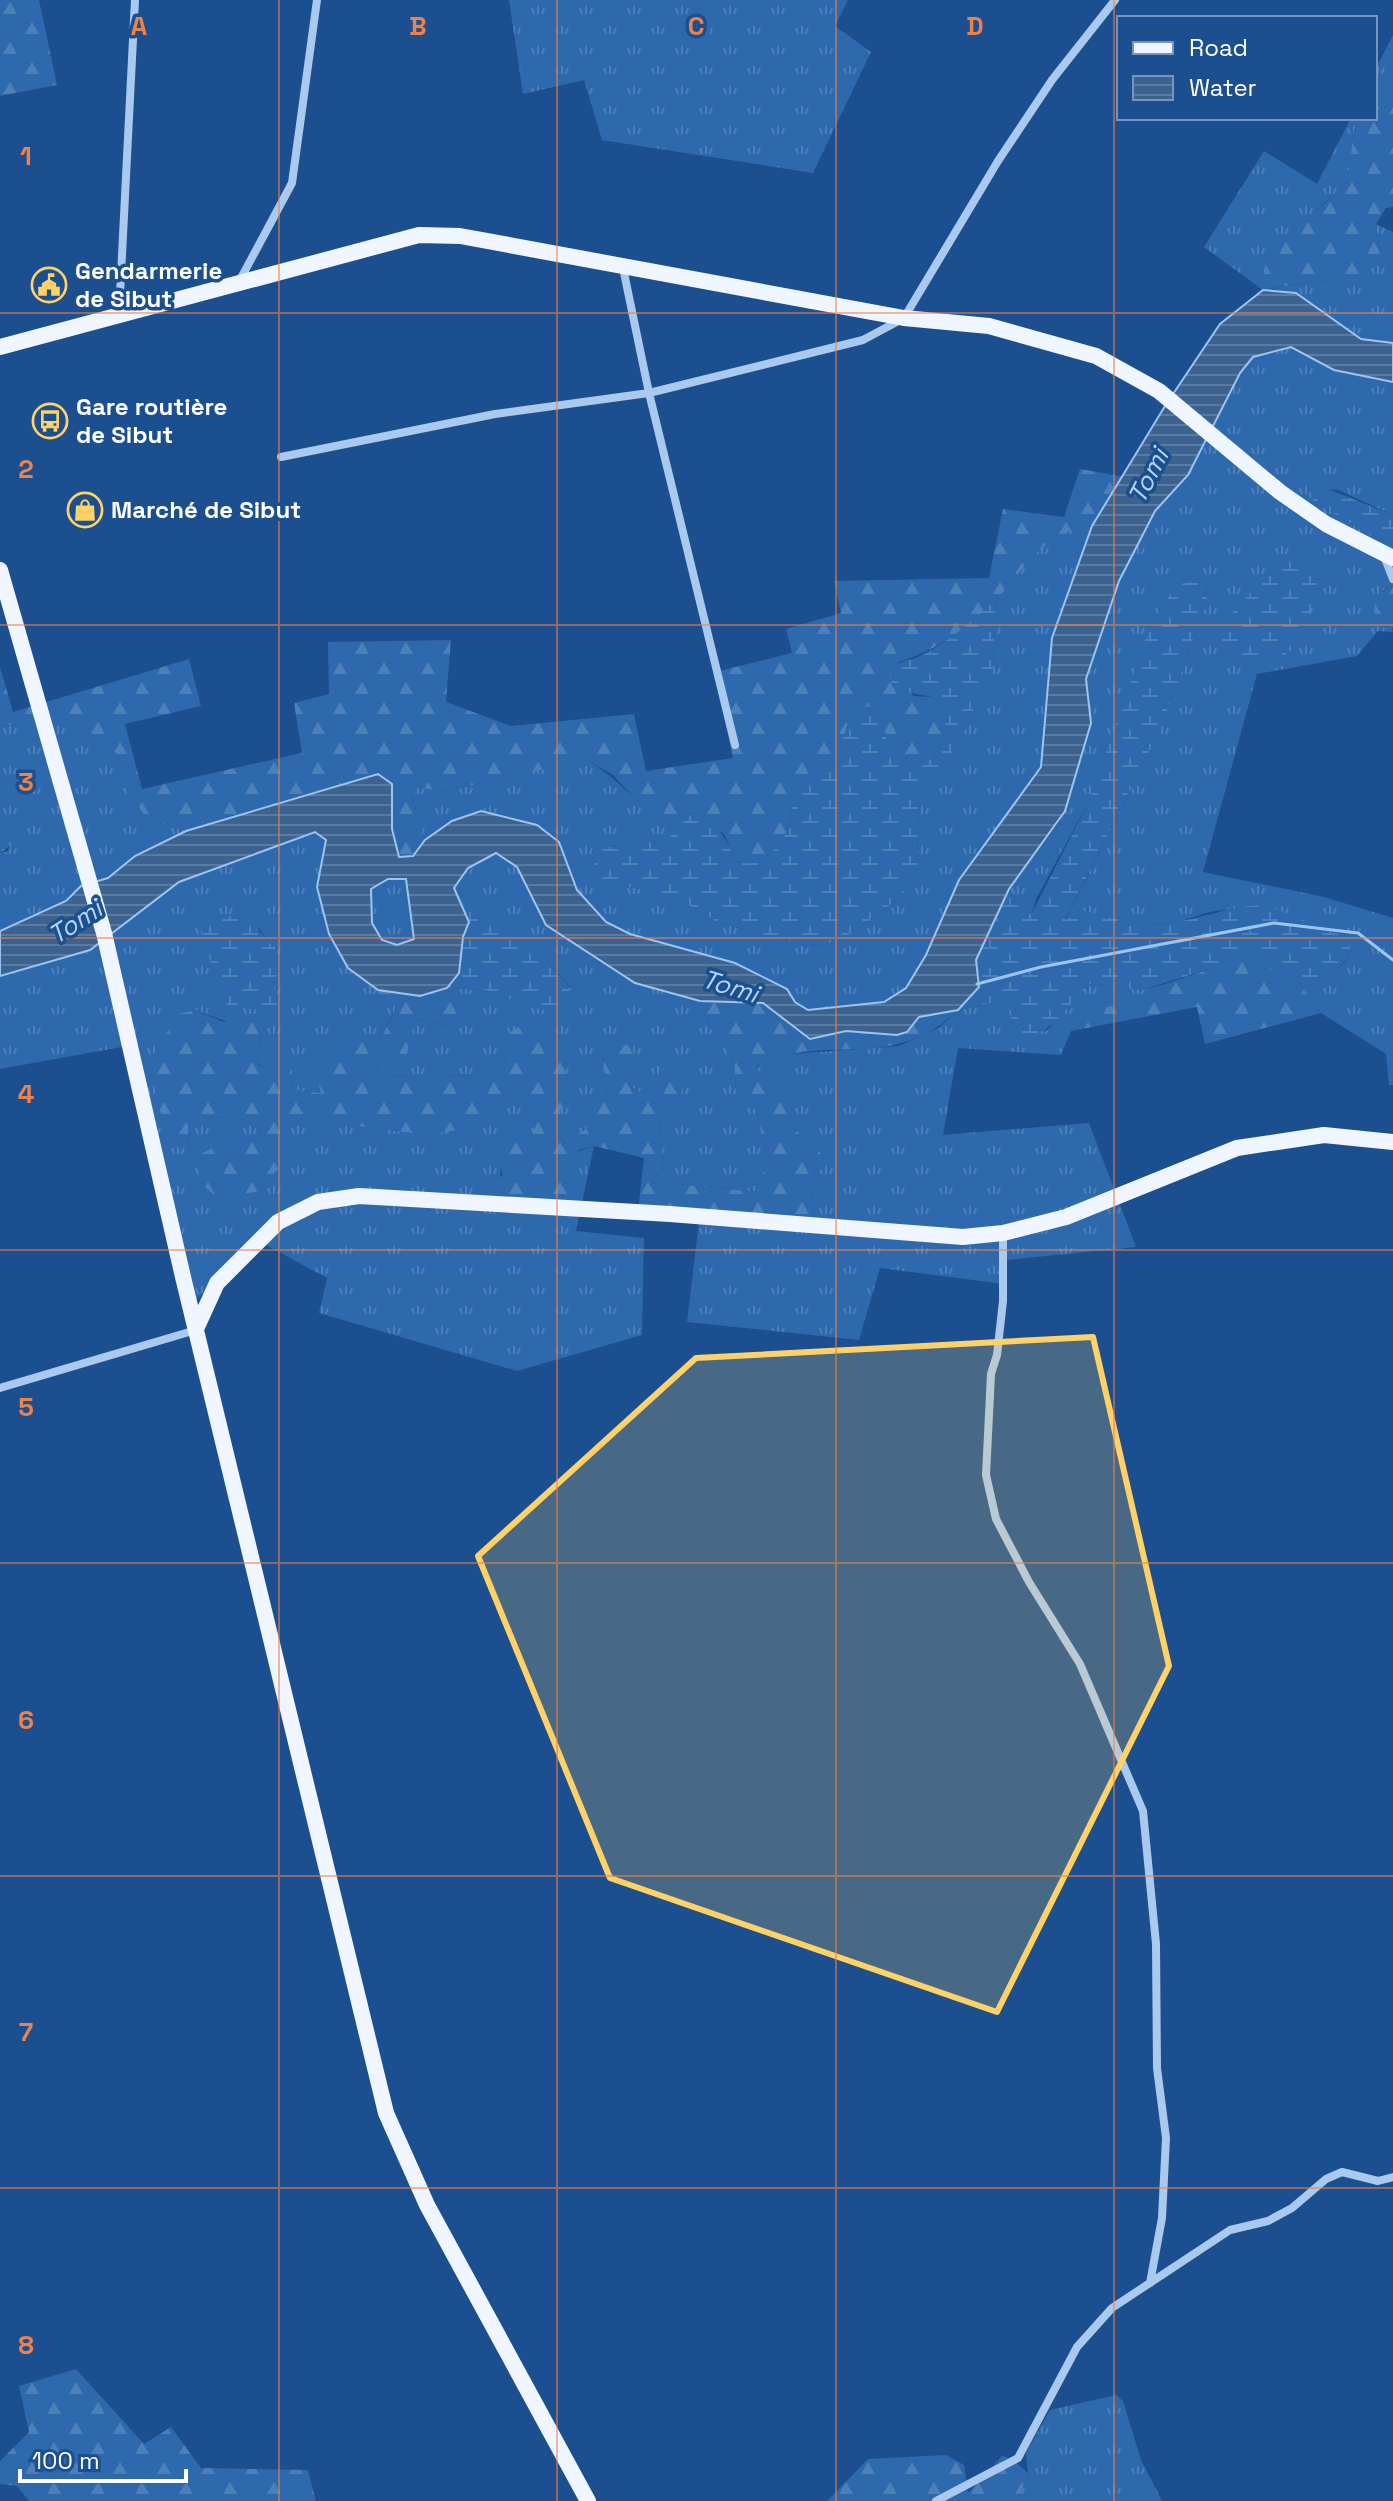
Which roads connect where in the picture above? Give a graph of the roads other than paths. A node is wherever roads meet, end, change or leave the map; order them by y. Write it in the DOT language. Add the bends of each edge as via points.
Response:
graph roads {
  1 [pos="135,0"];
  2 [pos="317,0"];
  3 [pos="1115,0"];
  4 [pos="623,268"];
  5 [pos="237,286"];
  6 [pos="119,315"];
  7 [pos="904,318"];
  8 [pos="0,347"];
  9 [pos="649,393"];
  10 [pos="281,457"];
  11 [pos="1388,557"];
  12 [pos="0,570"];
  13 [pos="1393,579"];
  14 [pos="735,745"];
  15 [pos="1393,1142"];
  16 [pos="1003,1233"];
  17 [pos="196,1329"];
  18 [pos="0,1388"];
  19 [pos="1393,2177"];
  20 [pos="1150,2283"];
  21 [pos="588,2501"];
  22 [pos="936,2501"];
  1 -- 6 [label="street"];
  2 -- 5 [label="street" via="292,183"];
  3 -- 7 [label="street" via="998,161"];
  4 -- 5 [label="main road" via="460,236 419,235"];
  4 -- 7 [label="main road"];
  4 -- 9 [label="street"];
  5 -- 6 [label="main road"];
  6 -- 8 [label="main road"];
  7 -- 9 [label="street" via="863,340"];
  7 -- 11 [label="main road" via="989,326 1096,356 1169,399 1326,524"];
  9 -- 10 [label="street" via="495,414"];
  9 -- 14 [label="street"];
  11 -- 13 [label="street"];
  12 -- 17 [label="main road" via="104,933"];
  15 -- 16 [label="main road" via="1324,1135 1237,1148 1066,1217"];
  16 -- 17 [label="main road" via="963,1237 359,1196 318,1202 278,1222 217,1283"];
  16 -- 20 [label="street" via="1003,1301 991,1374 986,1475 996,1519 1080,1664 1143,1811 1156,1944 1157,2068 1166,2138 1162,2218"];
  17 -- 18 [label="street"];
  17 -- 21 [label="main road" via="386,2113 427,2205"];
  19 -- 20 [label="street" via="1378,2181 1342,2172 1292,2208 1268,2221 1230,2230"];
  20 -- 22 [label="street" via="1112,2308 1077,2347 1018,2458"];
}
